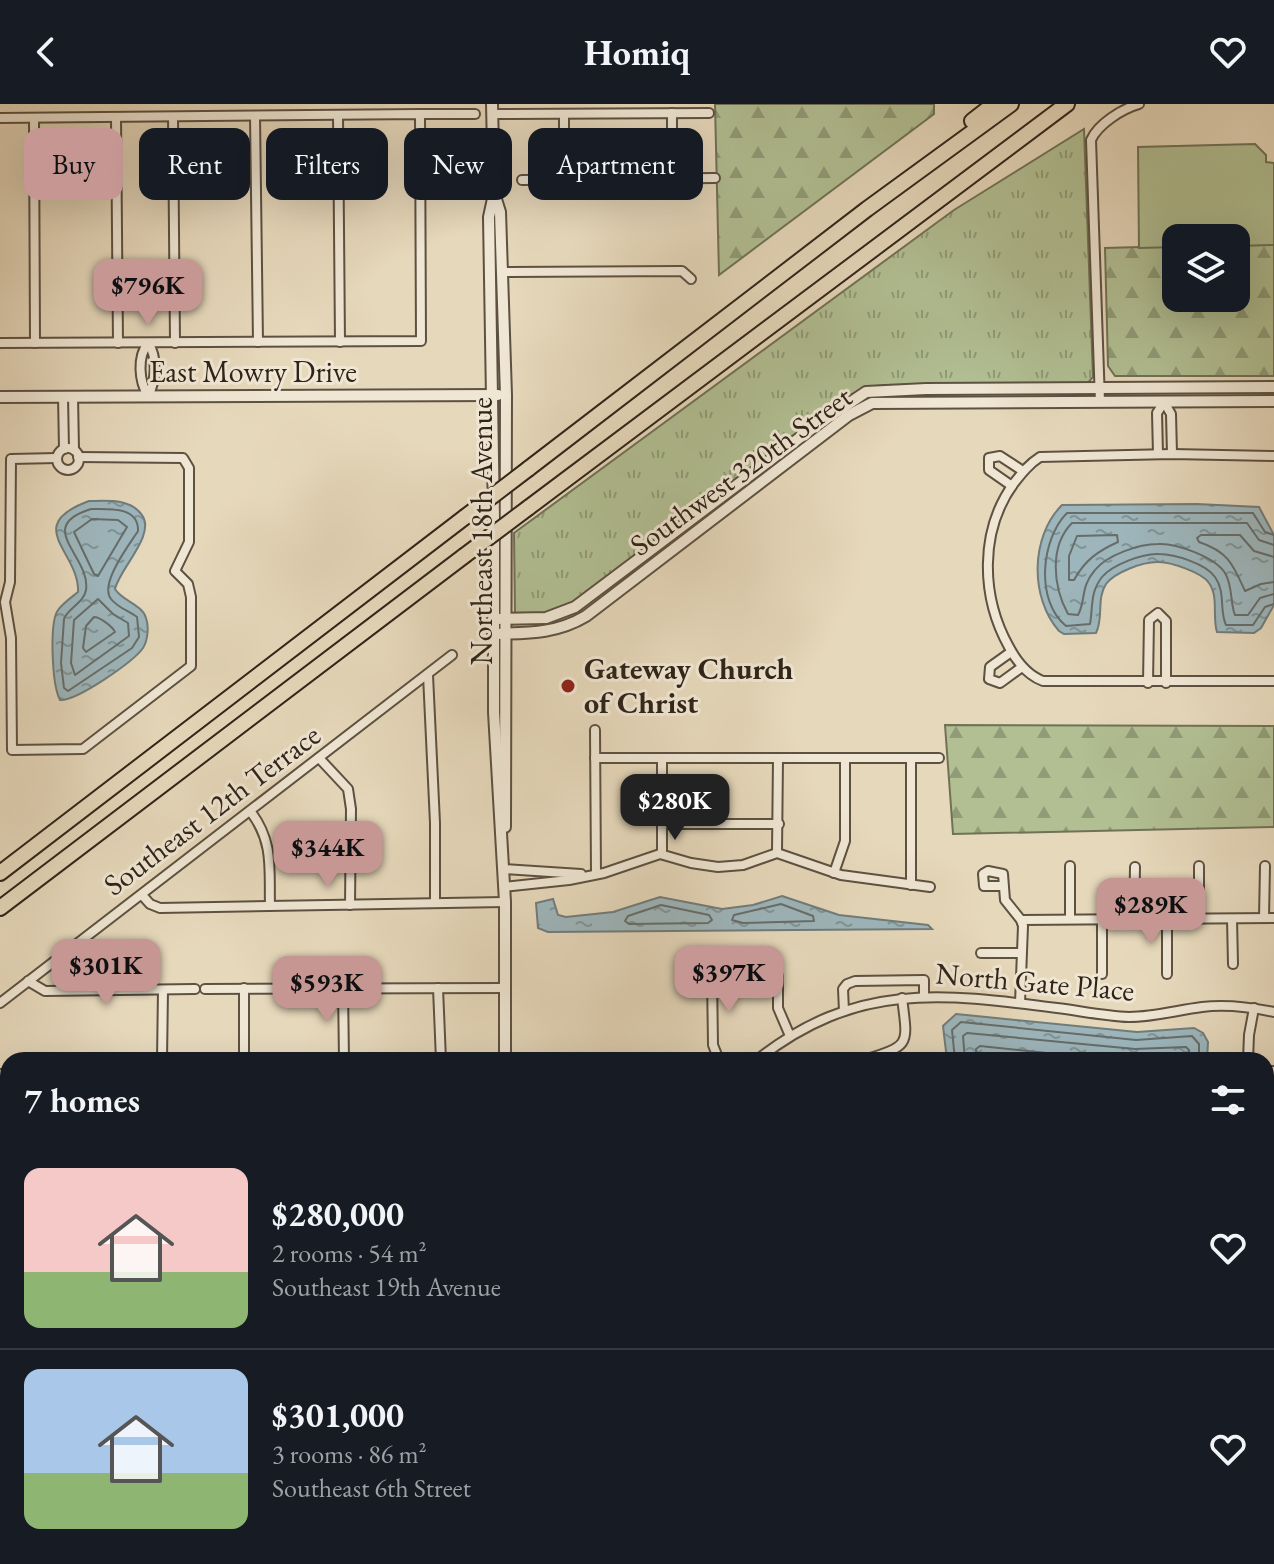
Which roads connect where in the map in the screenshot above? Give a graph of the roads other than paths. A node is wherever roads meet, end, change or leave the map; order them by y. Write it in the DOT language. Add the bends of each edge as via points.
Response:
graph roads {
  1 [pos="994,104"];
  2 [pos="1011,104"];
  3 [pos="1067,104"];
  4 [pos="1139,104"];
  5 [pos="492,109"];
  6 [pos="672,113"];
  7 [pos="709,113"];
  8 [pos="420,114"];
  9 [pos="475,114"];
  10 [pos="564,114"];
  11 [pos="255,116"];
  12 [pos="338,116"];
  13 [pos="116,117"];
  14 [pos="173,117"];
  15 [pos="0,118"];
  16 [pos="34,118"];
  17 [pos="564,128"];
  18 [pos="672,128"];
  19 [pos="703,178"];
  20 [pos="715,178"];
  21 [pos="522,180"];
  22 [pos="528,180"];
  23 [pos="493,200"];
  24 [pos="496,200"];
  25 [pos="867,209"];
  26 [pos="503,272"];
  27 [pos="691,279"];
  28 [pos="258,342"];
  29 [pos="340,342"];
  30 [pos="0,343"];
  31 [pos="35,343"];
  32 [pos="118,343"];
  33 [pos="148,343"];
  34 [pos="175,343"];
  35 [pos="142,369"];
  36 [pos="154,369"];
  37 [pos="1165,387"];
  38 [pos="1274,387"];
  39 [pos="1100,388"];
  40 [pos="493,395"];
  41 [pos="506,395"];
  42 [pos="68,396"];
  43 [pos="148,396"];
  44 [pos="0,397"];
  45 [pos="1274,401"];
  46 [pos="1100,402"];
  47 [pos="1164,402"];
  48 [pos="1158,431"];
  49 [pos="1171,431"];
  50 [pos="64,449"];
  51 [pos="76,454"];
  52 [pos="1158,454"];
  53 [pos="1172,454"];
  54 [pos="1274,456"];
  55 [pos="57,458"];
  56 [pos="1023,471"];
  57 [pos="1014,484"];
  58 [pos="493,619"];
  59 [pos="506,619"];
  60 [pos="506,633"];
  61 [pos="493,634"];
  62 [pos="1011,652"];
  63 [pos="452,655"];
  64 [pos="1020,664"];
  65 [pos="428,675"];
  66 [pos="1274,681"];
  67 [pos="1148,683"];
  68 [pos="1166,683"];
  69 [pos="595,730"];
  70 [pos="319,758"];
  71 [pos="595,758"];
  72 [pos="662,758"];
  73 [pos="778,758"];
  74 [pos="845,758"];
  75 [pos="911,758"];
  76 [pos="939,758"];
  77 [pos="251,812"];
  78 [pos="662,824"];
  79 [pos="779,824"];
  80 [pos="777,853"];
  81 [pos="662,854"];
  82 [pos="1070,866"];
  83 [pos="1199,866"];
  84 [pos="1265,866"];
  85 [pos="1135,867"];
  86 [pos="503,869"];
  87 [pos="0,873"];
  88 [pos="834,873"];
  89 [pos="591,875"];
  90 [pos="911,885"];
  91 [pos="1004,886"];
  92 [pos="504,887"];
  93 [pos="930,887"];
  94 [pos="142,895"];
  95 [pos="505,902"];
  96 [pos="435,903"];
  97 [pos="350,905"];
  98 [pos="270,906"];
  99 [pos="0,908"];
  100 [pos="1102,918"];
  101 [pos="1269,918"];
  102 [pos="1070,919"];
  103 [pos="1134,919"];
  104 [pos="1167,919"];
  105 [pos="1199,919"];
  106 [pos="1232,919"];
  107 [pos="1021,920"];
  108 [pos="981,953"];
  109 [pos="1021,953"];
  110 [pos="1233,964"];
  111 [pos="1102,974"];
  112 [pos="1167,974"];
  113 [pos="712,976"];
  114 [pos="778,976"];
  115 [pos="28,981"];
  116 [pos="244,988"];
  117 [pos="343,988"];
  118 [pos="438,988"];
  119 [pos="505,988"];
  120 [pos="163,990"];
  121 [pos="924,996"];
  122 [pos="902,998"];
  123 [pos="0,1003"];
  124 [pos="1020,1003"];
  125 [pos="1254,1008"];
  126 [pos="844,1011"];
  127 [pos="1274,1012"];
  128 [pos="790,1036"];
  129 [pos="162,1052"];
  130 [pos="244,1052"];
  131 [pos="344,1052"];
  132 [pos="441,1052"];
  133 [pos="505,1052"];
  134 [pos="716,1052"];
  135 [pos="768,1052"];
  136 [pos="888,1052"];
  137 [pos="1248,1052"];
  138 [pos="0,1219"];
  139 [pos="0,1231"];
  1 -- 25 [label="highway"];
  2 -- 25 [label="highway"];
  3 -- 99 [label="highway, bridge"];
  4 -- 39 [label="street" via="1098,129 1091,140"];
  5 -- 10 [label="street"];
  6 -- 7 [label="street"];
  6 -- 10 [label="street"];
  6 -- 18 [label="street"];
  8 -- 9 [label="street"];
  8 -- 12 [label="street"];
  8 -- 29 [label="street" via="421,341"];
  10 -- 17 [label="street"];
  11 -- 12 [label="street"];
  11 -- 14 [label="street"];
  11 -- 28 [label="street"];
  12 -- 29 [label="street"];
  13 -- 14 [label="street"];
  13 -- 16 [label="street"];
  13 -- 32 [label="street"];
  14 -- 34 [label="street"];
  15 -- 16 [label="street"];
  16 -- 31 [label="street"];
  19 -- 20 [label="street"];
  21 -- 22 [label="street"];
  23 -- 40 [label="street, Northeast 18th Avenue"];
  24 -- 26 [label="street, Northeast 18th Avenue"];
  25 -- 87 [label="highway, bridge"];
  26 -- 27 [label="street" via="682,271"];
  26 -- 41 [label="street, Northeast 18th Avenue"];
  28 -- 29 [label="street"];
  28 -- 34 [label="street"];
  30 -- 31 [label="street"];
  31 -- 32 [label="street"];
  32 -- 33 [label="street"];
  33 -- 34 [label="street"];
  33 -- 35 [label="street" via="142,351"];
  33 -- 36 [label="street" via="154,351"];
  35 -- 36 [label="street"];
  35 -- 43 [label="street" via="141,385"];
  36 -- 43 [label="street"];
  37 -- 38 [label="street, Southwest 320th Street"];
  37 -- 39 [label="street, Southwest 320th Street"];
  37 -- 47 [label="street"];
  39 -- 46 [label="street"];
  39 -- 59 [label="street, Southwest 320th Street" via="866,392 566,612"];
  40 -- 41 [label="street, East Mowry Drive"];
  40 -- 43 [label="street, East Mowry Drive"];
  40 -- 58 [label="street, Northeast 18th Avenue"];
  41 -- 59 [label="street, Northeast 18th Avenue"];
  42 -- 43 [label="street, East Mowry Drive"];
  42 -- 44 [label="street, East Mowry Drive"];
  42 -- 50 [label="street"];
  42 -- 51 [label="street"];
  45 -- 47 [label="street, Southwest 320th Street"];
  46 -- 47 [label="street, Southwest 320th Street"];
  46 -- 60 [label="street, Southwest 320th Street" via="872,403 849,415 586,616 542,633"];
  47 -- 48 [label="street" via="1157,413"];
  47 -- 49 [label="street"];
  48 -- 49 [label="street"];
  48 -- 52 [label="street"];
  49 -- 53 [label="street"];
  50 -- 51 [label="street"];
  50 -- 55 [label="street"];
  51 -- 55 [label="street" via="75,467 68,470"];
  51 -- 55 [label="street" via="187,461 189,542 175,571 188,584 191,597 191,666 83,749 12,750 11,638 5,602 10,582 11,459"];
  52 -- 53 [label="street"];
  52 -- 56 [label="street" via="1046,456"];
  53 -- 54 [label="street"];
  56 -- 57 [label="street"];
  56 -- 57 [label="street" via="1000,456 989,458 989,470"];
  57 -- 62 [label="street" via="993,527 987,574 995,617"];
  58 -- 59 [label="street, Southwest 320th Street"];
  58 -- 61 [label="street, Northeast 18th Avenue"];
  59 -- 60 [label="street, Northeast 18th Avenue"];
  60 -- 61 [label="street, Southwest 320th Street"];
  60 -- 86 [label="street, Northeast 18th Avenue"];
  61 -- 86 [label="street, Northeast 18th Avenue" via="494,752"];
  62 -- 64 [label="street"];
  62 -- 64 [label="street" via="990,667 989,679 1000,683"];
  63 -- 65 [label="street, Southeast 12th Terrace"];
  64 -- 67 [label="street" via="1048,683"];
  65 -- 70 [label="street, Southeast 12th Terrace"];
  65 -- 96 [label="street"];
  66 -- 68 [label="street"];
  67 -- 68 [label="street"];
  67 -- 68 [label="street" via="1149,620 1158,613 1166,621"];
  69 -- 71 [label="street"];
  70 -- 77 [label="street, Southeast 12th Terrace"];
  70 -- 97 [label="street" via="348,789"];
  71 -- 72 [label="street"];
  71 -- 89 [label="street"];
  72 -- 73 [label="street"];
  72 -- 78 [label="street"];
  73 -- 74 [label="street"];
  73 -- 79 [label="street"];
  74 -- 75 [label="street"];
  74 -- 88 [label="street" via="845,841"];
  75 -- 76 [label="street"];
  75 -- 90 [label="street"];
  77 -- 94 [label="street, Southeast 12th Terrace"];
  77 -- 98 [label="street" via="268,843"];
  78 -- 79 [label="street"];
  78 -- 81 [label="street"];
  79 -- 80 [label="street"];
  80 -- 81 [label="street" via="718,867"];
  80 -- 88 [label="street"];
  81 -- 89 [label="street"];
  82 -- 102 [label="street"];
  83 -- 105 [label="street"];
  84 -- 101 [label="street"];
  85 -- 103 [label="street"];
  86 -- 89 [label="street"];
  86 -- 92 [label="street, Northeast 18th Avenue"];
  88 -- 90 [label="street"];
  89 -- 92 [label="street"];
  90 -- 93 [label="street"];
  91 -- 107 [label="street" via="1006,903"];
  92 -- 95 [label="street, Northeast 18th Avenue"];
  94 -- 98 [label="street" via="160,908"];
  94 -- 115 [label="street, Southeast 12th Terrace"];
  95 -- 96 [label="street"];
  95 -- 119 [label="street, Northeast 18th Avenue"];
  96 -- 97 [label="street"];
  97 -- 98 [label="street"];
  100 -- 102 [label="street"];
  100 -- 103 [label="street"];
  100 -- 111 [label="street"];
  101 -- 106 [label="street"];
  102 -- 107 [label="street"];
  103 -- 104 [label="street"];
  104 -- 105 [label="street"];
  104 -- 112 [label="street"];
  105 -- 106 [label="street"];
  106 -- 110 [label="street"];
  107 -- 109 [label="street"];
  108 -- 109 [label="street"];
  109 -- 124 [label="street"];
  113 -- 134 [label="street"];
  114 -- 128 [label="street" via="778,1008"];
  115 -- 120 [label="street" via="45,991"];
  115 -- 123 [label="street, Southeast 12th Terrace"];
  116 -- 117 [label="street"];
  116 -- 120 [label="street"];
  116 -- 130 [label="street"];
  117 -- 118 [label="street"];
  117 -- 131 [label="street"];
  118 -- 119 [label="street"];
  118 -- 132 [label="street"];
  119 -- 133 [label="street, Northeast 18th Avenue"];
  120 -- 129 [label="street"];
  121 -- 122 [label="street, North Gate Place"];
  121 -- 124 [label="street, North Gate Place"];
  121 -- 126 [label="street" via="924,980 849,982 843,989"];
  122 -- 126 [label="street, North Gate Place"];
  122 -- 136 [label="street" via="906,1031 903,1042"];
  124 -- 125 [label="street, North Gate Place" via="1129,1017 1203,1006"];
  125 -- 127 [label="street, North Gate Place"];
  125 -- 137 [label="street"];
  126 -- 128 [label="street, North Gate Place"];
  128 -- 135 [label="street, North Gate Place"];
  138 -- 139 [label="street"];
}
